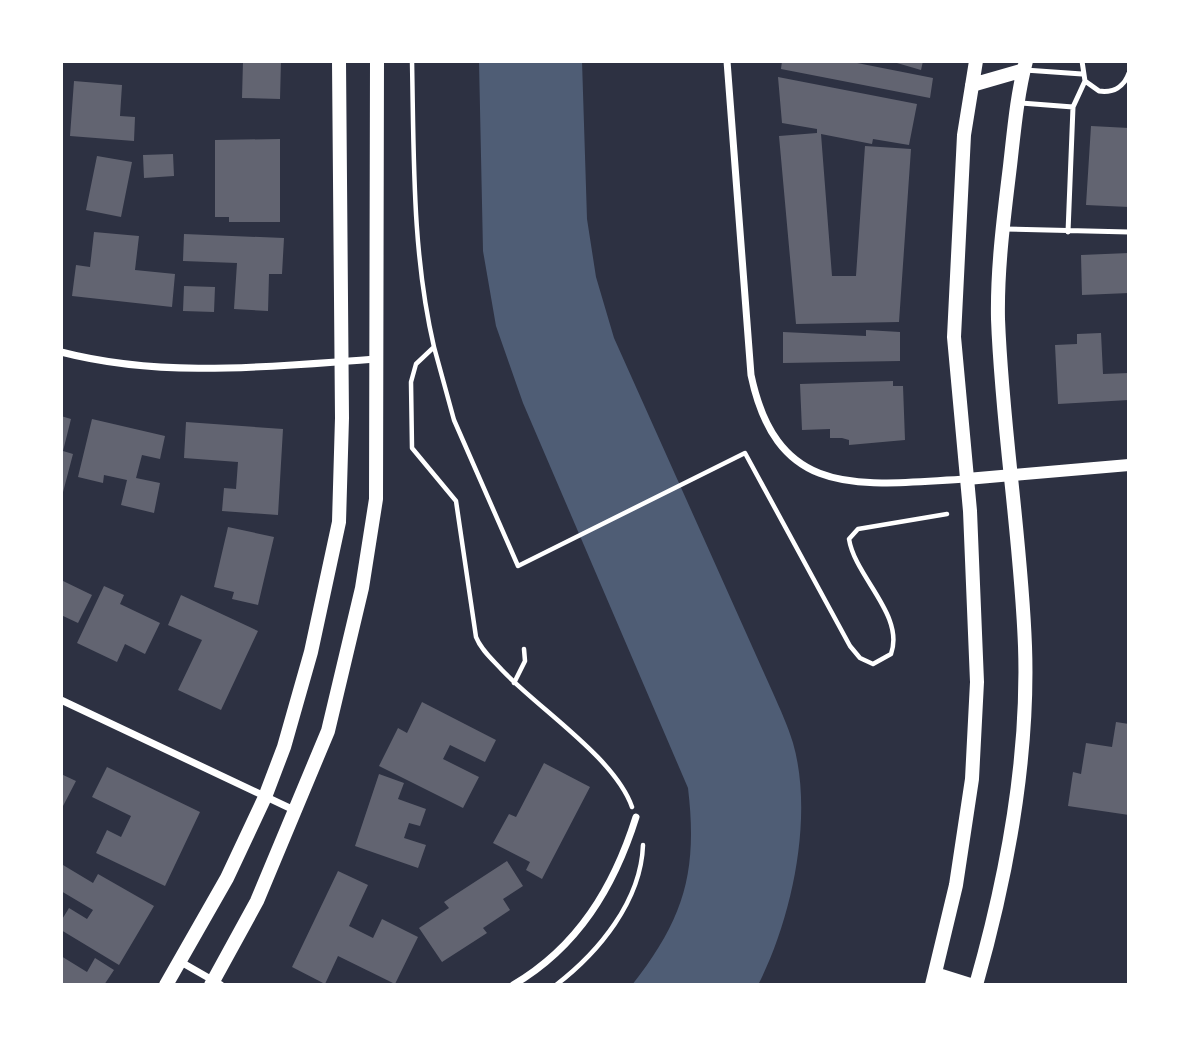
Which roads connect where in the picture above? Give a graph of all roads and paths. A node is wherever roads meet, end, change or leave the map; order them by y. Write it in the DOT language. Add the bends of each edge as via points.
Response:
graph roads {
  1 [pos="338,61"];
  2 [pos="377,61"];
  3 [pos="412,61"];
  4 [pos="727,61"];
  5 [pos="976,61"];
  6 [pos="1082,61"];
  7 [pos="1025,66"];
  8 [pos="1129,73"];
  9 [pos="1082,74"];
  10 [pos="1085,81"];
  11 [pos="972,85"];
  12 [pos="1017,103"];
  13 [pos="1073,107"];
  14 [pos="1003,229"];
  15 [pos="1068,232"];
  16 [pos="1129,233"];
  17 [pos="434,347"];
  18 [pos="61,352"];
  19 [pos="377,359"];
  20 [pos="341,362"];
  21 [pos="1129,465"];
  22 [pos="1010,475"];
  23 [pos="967,479"];
  24 [pos="947,513"];
  25 [pos="524,649"];
  26 [pos="514,683"];
  27 [pos="61,700"];
  28 [pos="265,797"];
  29 [pos="297,812"];
  30 [pos="635,817"];
  31 [pos="181,962"];
  32 [pos="934,980"];
  33 [pos="215,983"];
  34 [pos="166,985"];
  35 [pos="513,985"];
  36 [pos="556,985"];
  37 [pos="970,985"];
  38 [pos="976,985"];
  1 -- 20 [label="main road"];
  2 -- 19 [label="main road"];
  3 -- 17 [label="path" via="415,220"];
  4 -- 23 [label="street" via="751,375 758,409 768,428 784,450 822,475 889,485"];
  5 -- 11 [label="main road"];
  6 -- 9 [label="lane"];
  7 -- 9 [label="lane"];
  7 -- 11 [label="main road"];
  7 -- 12 [label="main road"];
  8 -- 10 [label="lane" via="1122,85 1107,92 1091,88"];
  9 -- 10 [label="lane"];
  10 -- 13 [label="lane"];
  11 -- 23 [label="main road" via="964,135 954,337"];
  12 -- 13 [label="lane"];
  12 -- 14 [label="main road"];
  13 -- 15 [label="lane"];
  14 -- 15 [label="lane"];
  14 -- 22 [label="main road" via="998,317"];
  15 -- 16 [label="lane"];
  17 -- 24 [label="path" via="454,420 518,566 745,453 830,612 860,658 873,664 885,660 893,648 893,632 852,556 849,540 858,529"];
  17 -- 26 [label="path" via="413,371 408,406 412,448 451,492 459,509 476,637"];
  18 -- 20 [label="street" via="139,365 208,369"];
  19 -- 20 [label="street"];
  19 -- 29 [label="main road" via="376,499 362,588 328,731"];
  20 -- 28 [label="main road" via="339,522 311,652"];
  21 -- 22 [label="street"];
  22 -- 23 [label="street"];
  22 -- 38 [label="main road" via="1025,646 1021,739 1011,832"];
  23 -- 32 [label="main road" via="977,682 972,779 956,885"];
  25 -- 26 [label="path" via="525,661"];
  26 -- 30 [label="path" via="621,782"];
  27 -- 28 [label="street"];
  28 -- 29 [label="street"];
  28 -- 31 [label="main road"];
  29 -- 33 [label="main road"];
  30 -- 35 [label="street" via="624,855 593,912 570,940"];
  30 -- 36 [label="path" via="643,837 642,867 632,891 607,935"];
  31 -- 33 [label="street"];
  31 -- 34 [label="main road"];
  32 -- 37 [label="main road"];
}
